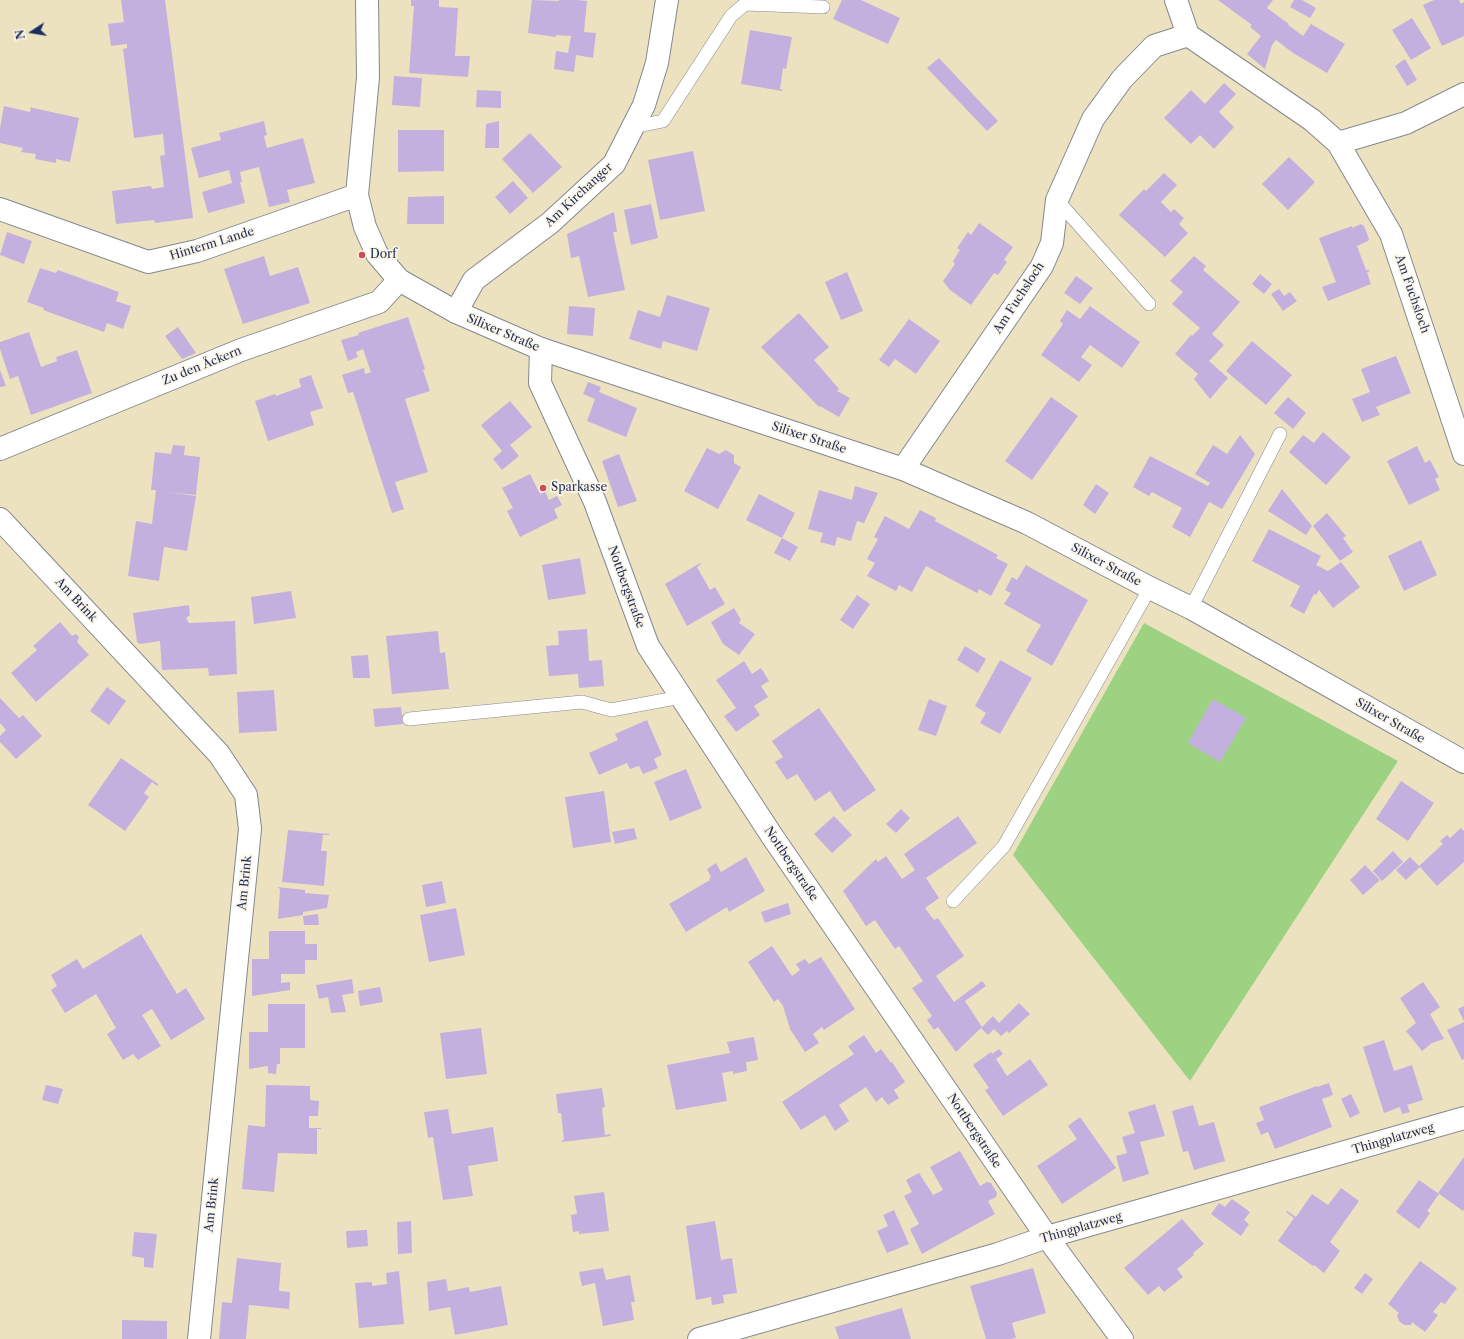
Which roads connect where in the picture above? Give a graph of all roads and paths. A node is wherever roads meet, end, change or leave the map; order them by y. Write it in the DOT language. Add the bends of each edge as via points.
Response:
graph roads {
  1 [pos="367,0"];
  2 [pos="667,0"];
  3 [pos="1176,0"];
  4 [pos="823,7"];
  5 [pos="1188,35"];
  6 [pos="1464,94"];
  7 [pos="633,127"];
  8 [pos="1338,144"];
  9 [pos="357,195"];
  10 [pos="1057,200"];
  11 [pos="0,209"];
  12 [pos="399,280"];
  13 [pos="1149,304"];
  14 [pos="456,312"];
  15 [pos="541,350"];
  16 [pos="1280,434"];
  17 [pos="0,449"];
  18 [pos="1464,454"];
  19 [pos="903,469"];
  20 [pos="0,519"];
  21 [pos="1150,588"];
  22 [pos="1191,608"];
  23 [pos="681,697"];
  24 [pos="410,719"];
  25 [pos="1464,762"];
  26 [pos="954,901"];
  27 [pos="1464,1118"];
  28 [pos="1047,1238"];
  29 [pos="199,1339"];
  30 [pos="699,1339"];
  31 [pos="1122,1339"];
  1 -- 9 [label="street, Silixer Straße" via="368,77"];
  2 -- 7 [label="street, Am Kirchanger" via="656,63 644,105"];
  3 -- 5 [label="street"];
  4 -- 7 [label="lane" via="745,4 731,16 663,121"];
  5 -- 8 [label="street, Am Fuchsloch" via="1312,120"];
  5 -- 10 [label="street, Am Fuchsloch" via="1154,46 1122,79 1093,119"];
  6 -- 8 [label="street" via="1406,123"];
  7 -- 14 [label="street, Am Kirchanger" via="614,164 550,223 474,280"];
  8 -- 18 [label="street, Am Fuchsloch" via="1391,234"];
  9 -- 11 [label="street, Hinterm Lande" via="197,251 148,262"];
  9 -- 12 [label="street, Silixer Straße" via="365,227 377,254"];
  10 -- 13 [label="lane"];
  10 -- 19 [label="street, Am Fuchsloch" via="1052,243 1042,266"];
  12 -- 14 [label="street, Silixer Straße"];
  12 -- 17 [label="street, Zu den Äckern" via="379,302 241,350"];
  14 -- 15 [label="street, Silixer Straße"];
  15 -- 19 [label="street, Silixer Straße"];
  15 -- 23 [label="street, Nottbergstraße" via="540,382 594,502 648,646"];
  16 -- 22 [label="lane"];
  19 -- 21 [label="street, Silixer Straße" via="1027,523"];
  20 -- 29 [label="street, Am Brink" via="220,754 246,795 250,829"];
  21 -- 22 [label="street, Silixer Straße"];
  21 -- 26 [label="lane" via="1004,846"];
  22 -- 25 [label="street, Silixer Straße"];
  23 -- 24 [label="lane" via="611,710 582,702"];
  23 -- 28 [label="street, Nottbergstraße" via="772,836"];
  27 -- 28 [label="street, Thingplatzweg"];
  28 -- 30 [label="street, Thingplatzweg"];
  28 -- 31 [label="street, Nottbergstraße"];
}
